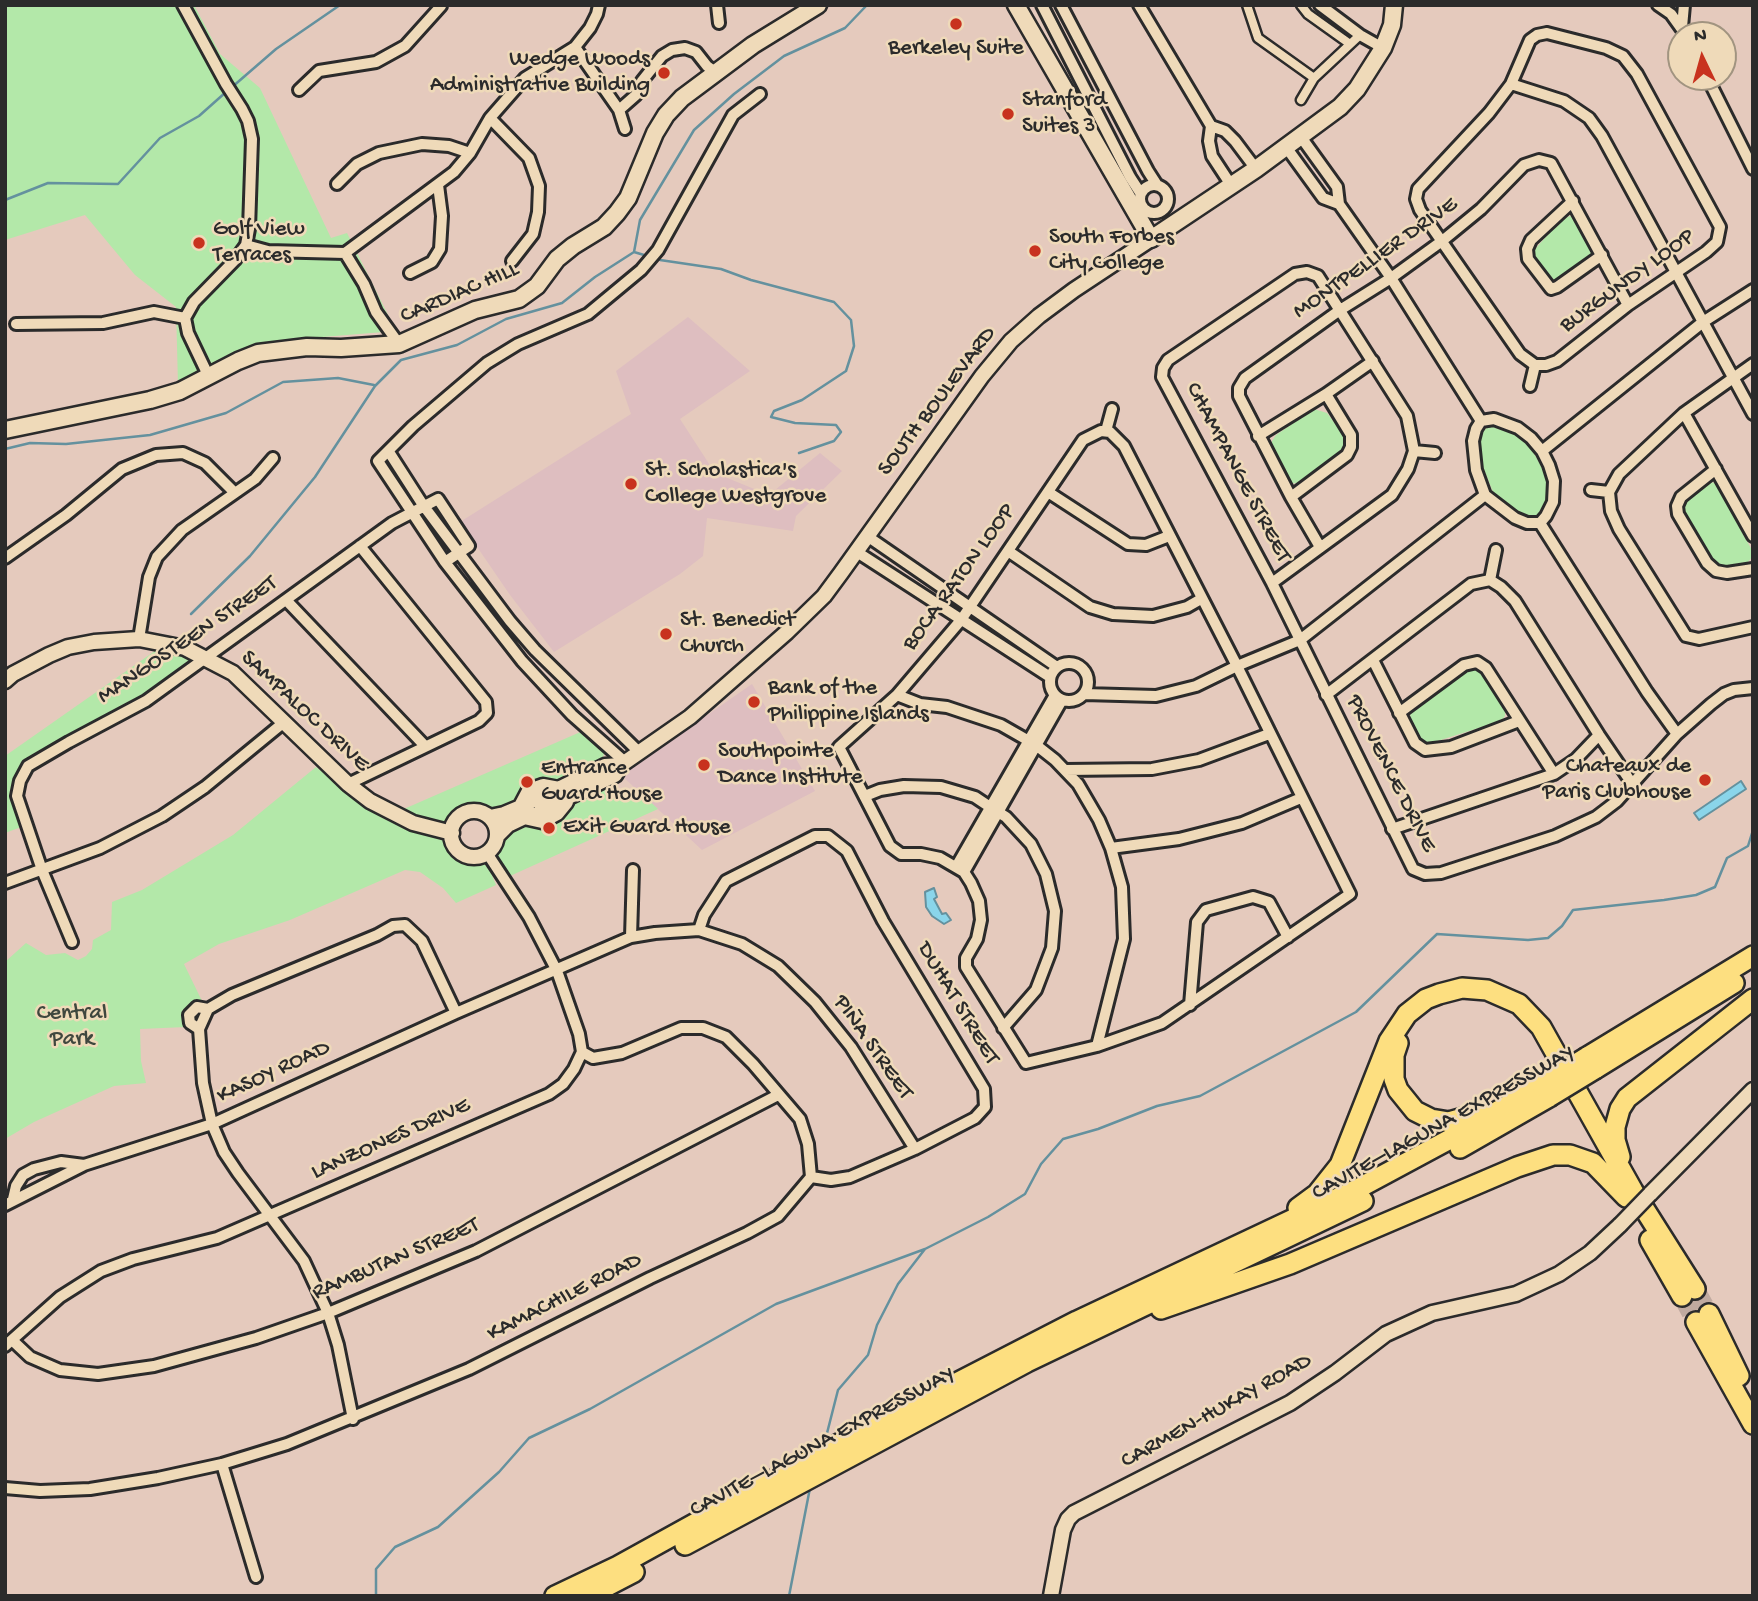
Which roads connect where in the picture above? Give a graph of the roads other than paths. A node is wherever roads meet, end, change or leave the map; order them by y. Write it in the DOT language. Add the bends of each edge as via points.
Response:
graph roads {
  1 [pos="183,5"];
  2 [pos="441,5"];
  3 [pos="599,5"];
  4 [pos="717,5"];
  5 [pos="818,5"];
  6 [pos="1016,5"];
  7 [pos="1042,5"];
  8 [pos="1061,5"];
  9 [pos="1139,5"];
  10 [pos="1247,5"];
  11 [pos="1301,5"];
  12 [pos="1320,5"];
  13 [pos="1394,5"];
  14 [pos="1658,5"];
  15 [pos="1676,21"];
  16 [pos="719,23"];
  17 [pos="1360,35"];
  18 [pos="1350,44"];
  19 [pos="575,47"];
  20 [pos="1383,48"];
  21 [pos="715,72"];
  22 [pos="1314,78"];
  23 [pos="1511,83"];
  24 [pos="299,90"];
  25 [pos="1714,91"];
  26 [pos="760,94"];
  27 [pos="1301,100"];
  28 [pos="619,110"];
  29 [pos="490,118"];
  30 [pos="1211,126"];
  31 [pos="625,129"];
  32 [pos="1301,137"];
  33 [pos="1286,147"];
  34 [pos="470,153"];
  35 [pos="1256,169"];
  36 [pos="1753,169"];
  37 [pos="337,184"];
  38 [pos="438,185"];
  39 [pos="1157,185"];
  40 [pos="1231,186"];
  41 [pos="1141,194"];
  42 [pos="1573,201"];
  43 [pos="1168,203"];
  44 [pos="1339,204"];
  45 [pos="1150,213"];
  46 [pos="1186,215"];
  47 [pos="1155,236"];
  48 [pos="1442,241"];
  49 [pos="246,245"];
  50 [pos="345,253"];
  51 [pos="1602,255"];
  52 [pos="512,261"];
  53 [pos="1676,272"];
  54 [pos="410,273"];
  55 [pos="1391,278"];
  56 [pos="1753,290"];
  57 [pos="1628,305"];
  58 [pos="1340,310"];
  59 [pos="185,318"];
  60 [pos="1703,322"];
  61 [pos="16,324"];
  62 [pos="399,344"];
  63 [pos="1373,362"];
  64 [pos="1753,364"];
  65 [pos="1535,365"];
  66 [pos="208,375"];
  67 [pos="1733,377"];
  68 [pos="1530,386"];
  69 [pos="1326,394"];
  70 [pos="1112,409"];
  71 [pos="1684,413"];
  72 [pos="1753,414"];
  73 [pos="1482,421"];
  74 [pos="5,429"];
  75 [pos="1106,431"];
  76 [pos="1258,436"];
  77 [pos="1414,451"];
  78 [pos="1542,451"];
  79 [pos="389,452"];
  80 [pos="1435,453"];
  81 [pos="273,458"];
  82 [pos="1716,469"];
  83 [pos="1591,489"];
  84 [pos="234,492"];
  85 [pos="1048,492"];
  86 [pos="1609,492"];
  87 [pos="1485,495"];
  88 [pos="1291,497"];
  89 [pos="423,505"];
  90 [pos="411,512"];
  91 [pos="1540,523"];
  92 [pos="867,536"];
  93 [pos="1169,536"];
  94 [pos="1753,536"];
  95 [pos="360,546"];
  96 [pos="1320,547"];
  97 [pos="1496,550"];
  98 [pos="1008,551"];
  99 [pos="857,552"];
  100 [pos="457,553"];
  101 [pos="5,558"];
  102 [pos="445,562"];
  103 [pos="1753,569"];
  104 [pos="1490,580"];
  105 [pos="1272,583"];
  106 [pos="1201,600"];
  107 [pos="287,601"];
  108 [pos="971,607"];
  109 [pos="961,620"];
  110 [pos="1753,627"];
  111 [pos="139,639"];
  112 [pos="1300,640"];
  113 [pos="207,657"];
  114 [pos="1373,660"];
  115 [pos="1237,666"];
  116 [pos="1054,672"];
  117 [pos="5,681"];
  118 [pos="1753,688"];
  119 [pos="1084,694"];
  120 [pos="897,695"];
  121 [pos="1326,695"];
  122 [pos="1058,698"];
  123 [pos="1399,713"];
  124 [pos="1519,721"];
  125 [pos="283,723"];
  126 [pos="1269,734"];
  127 [pos="1677,734"];
  128 [pos="1599,735"];
  129 [pos="1033,743"];
  130 [pos="425,746"];
  131 [pos="639,752"];
  132 [pos="623,764"];
  133 [pos="1065,770"];
  134 [pos="1554,774"];
  135 [pos="348,784"];
  136 [pos="1633,785"];
  137 [pos="565,793"];
  138 [pos="865,796"];
  139 [pos="1301,798"];
  140 [pos="531,809"];
  141 [pos="994,809"];
  142 [pos="490,817"];
  143 [pos="1392,829"];
  144 [pos="452,833"];
  145 [pos="497,836"];
  146 [pos="1111,848"];
  147 [pos="487,853"];
  148 [pos="960,869"];
  149 [pos="42,870"];
  150 [pos="633,870"];
  151 [pos="5,883"];
  152 [pos="699,930"];
  153 [pos="631,937"];
  154 [pos="1288,937"];
  155 [pos="72,942"];
  156 [pos="1753,956"];
  157 [pos="557,971"];
  158 [pos="1753,971"];
  159 [pos="1753,999"];
  160 [pos="1190,1005"];
  161 [pos="456,1013"];
  162 [pos="1003,1028"];
  163 [pos="1097,1046"];
  164 [pos="582,1052"];
  165 [pos="1591,1063"];
  166 [pos="1753,1090"];
  167 [pos="1546,1091"];
  168 [pos="778,1095"];
  169 [pos="212,1124"];
  170 [pos="915,1149"];
  171 [pos="84,1165"];
  172 [pos="811,1177"];
  173 [pos="1636,1194"];
  174 [pos="9,1202"];
  175 [pos="268,1217"];
  176 [pos="1238,1246"];
  177 [pos="1688,1293"];
  178 [pos="328,1313"];
  179 [pos="1079,1328"];
  180 [pos="9,1343"];
  181 [pos="1753,1405"];
  182 [pos="353,1419"];
  183 [pos="1753,1424"];
  184 [pos="222,1464"];
  185 [pos="789,1480"];
  186 [pos="5,1488"];
  187 [pos="256,1577"];
  188 [pos="555,1596"];
  189 [pos="588,1596"];
  190 [pos="1051,1596"];
  1 -- 49 [label="street" via="248,121 252,139"];
  2 -- 24 [label="street" via="405,46 376,62 319,71"];
  3 -- 19 [label="street" via="590,28"];
  4 -- 16 [label="street"];
  5 -- 21 [label="main road, CARDIAC HILL"];
  6 -- 47 [label="main road"];
  7 -- 41 [label="street"];
  8 -- 39 [label="street"];
  9 -- 30 [label="street"];
  10 -- 22 [label="street" via="1258,38"];
  11 -- 18 [label="street"];
  12 -- 17 [label="street"];
  13 -- 20 [label="main road, SOUTH BOULEVARD"];
  14 -- 15 [label="street"];
  17 -- 18 [label="street"];
  17 -- 20 [label="street"];
  18 -- 22 [label="street"];
  19 -- 28 [label="street"];
  19 -- 29 [label="street" via="525,78"];
  20 -- 32 [label="main road, SOUTH BOULEVARD" via="1357,89"];
  21 -- 28 [label="street" via="696,52 672,50 662,56 636,95"];
  21 -- 62 [label="main road, CARDIAC HILL" via="666,115 617,213 557,260 537,286 519,299 475,310"];
  22 -- 27 [label="street"];
  23 -- 48 [label="street, BURGUNDY LOOP" via="1489,114 1418,189 1420,210"];
  23 -- 53 [label="street" via="1564,101 1589,118"];
  23 -- 53 [label="street, BURGUNDY LOOP" via="1536,35 1547,33 1623,56 1720,227 1717,242"];
  25 -- 36 [label="street"];
  26 -- 79 [label="street" via="733,115 658,250 641,270 588,314 518,344 487,363"];
  28 -- 31 [label="street"];
  29 -- 34 [label="street"];
  29 -- 52 [label="street" via="529,158 539,187 533,234"];
  30 -- 35 [label="street" via="1236,141"];
  30 -- 40 [label="street" via="1212,156"];
  32 -- 33 [label="main road, SOUTH BOULEVARD"];
  32 -- 44 [label="street" via="1337,187"];
  33 -- 35 [label="main road, SOUTH BOULEVARD"];
  33 -- 44 [label="street" via="1323,198"];
  34 -- 37 [label="street" via="422,144 379,153 357,164"];
  34 -- 38 [label="street"];
  35 -- 40 [label="main road, SOUTH BOULEVARD"];
  38 -- 50 [label="street"];
  38 -- 54 [label="street" via="440,249 432,261"];
  39 -- 41 [label="street" via="1145,187"];
  39 -- 43 [label="street" via="1168,194"];
  40 -- 46 [label="main road, SOUTH BOULEVARD"];
  41 -- 45 [label="street" via="1141,205"];
  42 -- 48 [label="street, MONTPELLIER DRIVE" via="1551,163 1531,162"];
  42 -- 51 [label="street, MONTPELLIER DRIVE"];
  42 -- 51 [label="street" via="1531,240 1528,259 1551,289"];
  43 -- 45 [label="street" via="1159,213"];
  43 -- 46 [label="street"];
  44 -- 55 [label="street"];
  45 -- 47 [label="street"];
  46 -- 47 [label="main road, SOUTH BOULEVARD"];
  47 -- 92 [label="street, SOUTH BOULEVARD" via="1074,289 1011,341"];
  48 -- 55 [label="street, MONTPELLIER DRIVE"];
  48 -- 65 [label="street, BURGUNDY LOOP" via="1520,354"];
  49 -- 50 [label="street" via="285,252"];
  49 -- 59 [label="street"];
  50 -- 62 [label="street"];
  51 -- 57 [label="street, MONTPELLIER DRIVE"];
  53 -- 57 [label="street, BURGUNDY LOOP"];
  53 -- 60 [label="street"];
  55 -- 58 [label="street, MONTPELLIER DRIVE"];
  55 -- 73 [label="street"];
  56 -- 60 [label="street"];
  57 -- 65 [label="street, BURGUNDY LOOP" via="1557,361"];
  58 -- 63 [label="street"];
  58 -- 76 [label="street, MONTPELLIER DRIVE" via="1239,388"];
  58 -- 105 [label="street, CHAMPANGE STREET" via="1318,276 1295,274 1168,360 1163,368 1162,377"];
  59 -- 61 [label="street" via="154,312 103,323"];
  59 -- 66 [label="street"];
  60 -- 67 [label="street"];
  60 -- 78 [label="street"];
  62 -- 66 [label="main road, CARDIAC HILL" via="279,349"];
  63 -- 69 [label="street"];
  63 -- 77 [label="street" via="1407,416"];
  64 -- 67 [label="street"];
  65 -- 68 [label="street"];
  66 -- 74 [label="main road, CARDIAC HILL" via="180,391 150,400"];
  67 -- 71 [label="street"];
  67 -- 72 [label="street"];
  69 -- 76 [label="street"];
  69 -- 88 [label="street" via="1351,435 1351,447 1347,455"];
  70 -- 75 [label="street"];
  71 -- 82 [label="street"];
  71 -- 86 [label="street" via="1619,474"];
  73 -- 78 [label="street" via="1494,419 1518,428"];
  73 -- 87 [label="street" via="1476,429 1473,454"];
  75 -- 85 [label="street, BOCA RATON LOOP" via="1083,440"];
  75 -- 93 [label="street" via="1124,446"];
  76 -- 88 [label="street, MONTPELLIER DRIVE"];
  77 -- 80 [label="street"];
  77 -- 96 [label="street" via="1392,495"];
  78 -- 91 [label="street" via="1554,481 1553,502"];
  79 -- 89 [label="street"];
  79 -- 90 [label="street" via="378,461"];
  81 -- 84 [label="street" via="255,480"];
  82 -- 94 [label="street"];
  82 -- 103 [label="street" via="1681,497 1678,514 1716,571"];
  83 -- 86 [label="street"];
  84 -- 101 [label="street" via="205,463 183,453 156,455 122,469"];
  84 -- 111 [label="street" via="182,530 157,557 149,577"];
  85 -- 93 [label="street" via="1128,544 1146,545"];
  85 -- 98 [label="street, BOCA RATON LOOP"];
  86 -- 110 [label="street" via="1619,529 1686,636 1699,639"];
  87 -- 91 [label="street" via="1515,519"];
  87 -- 112 [label="street"];
  88 -- 96 [label="street, MONTPELLIER DRIVE"];
  89 -- 90 [label="street, MANGOSTEEN STREET"];
  89 -- 100 [label="street"];
  90 -- 95 [label="street, MANGOSTEEN STREET"];
  90 -- 102 [label="street"];
  91 -- 127 [label="street"];
  92 -- 99 [label="street, SOUTH BOULEVARD"];
  92 -- 108 [label="street"];
  93 -- 106 [label="street"];
  95 -- 107 [label="street, MANGOSTEEN STREET"];
  95 -- 130 [label="street" via="486,702 488,713 480,721"];
  96 -- 105 [label="street"];
  97 -- 104 [label="street"];
  98 -- 106 [label="street" via="1090,607 1113,614 1153,617"];
  98 -- 108 [label="street, BOCA RATON LOOP"];
  99 -- 109 [label="street"];
  99 -- 131 [label="street, SOUTH BOULEVARD" via="824,596 761,656 690,717"];
  100 -- 102 [label="street"];
  100 -- 131 [label="street" via="535,650"];
  102 -- 132 [label="street" via="522,661"];
  104 -- 114 [label="street" via="1471,584"];
  104 -- 128 [label="street" via="1515,601"];
  105 -- 112 [label="street, CHAMPANGE STREET"];
  106 -- 115 [label="street"];
  107 -- 113 [label="street, MANGOSTEEN STREET"];
  107 -- 130 [label="street"];
  108 -- 109 [label="street, BOCA RATON LOOP"];
  108 -- 116 [label="street"];
  109 -- 116 [label="street"];
  109 -- 120 [label="street, BOCA RATON LOOP"];
  111 -- 113 [label="street, SAMPALOC DRIVE"];
  111 -- 117 [label="street, SAMPALOC DRIVE" via="68,647"];
  112 -- 115 [label="street"];
  112 -- 121 [label="street, PROVENCE DRIVE"];
  113 -- 125 [label="street, SAMPALOC DRIVE" via="233,673"];
  113 -- 149 [label="street, MANGOSTEEN STREET" via="146,701 28,766 17,796"];
  114 -- 121 [label="street"];
  114 -- 123 [label="street"];
  115 -- 119 [label="street" via="1196,686 1156,695"];
  115 -- 126 [label="street"];
  116 -- 119 [label="street" via="1069,663 1080,666 1089,682"];
  116 -- 122 [label="street" via="1050,683"];
  118 -- 127 [label="street, PROVENCE DRIVE" via="1724,694"];
  119 -- 122 [label="street" via="1074,701"];
  120 -- 129 [label="street" via="1001,725"];
  120 -- 138 [label="street, BOCA RATON LOOP" via="839,747"];
  121 -- 143 [label="street, PROVENCE DRIVE"];
  122 -- 129 [label="street"];
  123 -- 124 [label="street" via="1415,743 1425,750 1451,747"];
  123 -- 124 [label="street" via="1464,665 1477,662 1486,668"];
  124 -- 134 [label="street"];
  125 -- 135 [label="street, SAMPALOC DRIVE"];
  125 -- 149 [label="street" via="162,816 100,848"];
  126 -- 133 [label="street" via="1199,760 1152,769"];
  126 -- 139 [label="street"];
  127 -- 136 [label="street, PROVENCE DRIVE"];
  128 -- 134 [label="street"];
  128 -- 136 [label="street"];
  129 -- 133 [label="street"];
  129 -- 141 [label="street"];
  130 -- 135 [label="street"];
  131 -- 132 [label="street, SOUTH BOULEVARD"];
  132 -- 137 [label="street, SOUTH BOULEVARD" via="605,766"];
  133 -- 146 [label="street" via="1078,784"];
  134 -- 143 [label="street"];
  135 -- 144 [label="street, SAMPALOC DRIVE" via="394,815"];
  136 -- 143 [label="street, PROVENCE DRIVE" via="1597,817 1555,836 1441,873 1413,869"];
  137 -- 140 [label="street, SOUTH BOULEVARD" via="550,818 536,821"];
  137 -- 140 [label="street, SOUTH BOULEVARD" via="536,787 525,796"];
  138 -- 141 [label="street" via="904,786 940,787 975,797"];
  138 -- 148 [label="street, BOCA RATON LOOP" via="895,850 940,858"];
  139 -- 146 [label="street" via="1242,824"];
  139 -- 154 [label="street" via="1350,894"];
  140 -- 142 [label="street, SOUTH BOULEVARD"];
  140 -- 145 [label="street, SOUTH BOULEVARD"];
  141 -- 148 [label="street"];
  141 -- 162 [label="street" via="1031,844 1046,874 1055,911 1052,948 1036,990"];
  142 -- 144 [label="street" via="476,811 462,814"];
  142 -- 145 [label="street"];
  144 -- 147 [label="street" via="460,851 473,856"];
  145 -- 147 [label="street"];
  146 -- 163 [label="street" via="1122,887 1124,939"];
  147 -- 157 [label="street"];
  148 -- 162 [label="street" via="979,901 981,920 965,967"];
  149 -- 151 [label="street"];
  149 -- 155 [label="street, MANGOSTEEN STREET"];
  150 -- 153 [label="street"];
  152 -- 153 [label="street, PIÑA STREET"];
  152 -- 170 [label="street, PIÑA STREET" via="742,944 778,965 815,1002 851,1047"];
  152 -- 170 [label="street, DUHAT STREET" via="726,881 816,836 828,836 847,851 883,921 984,1089 985,1107 975,1118"];
  153 -- 157 [label="street, PIÑA STREET"];
  154 -- 160 [label="street"];
  154 -- 160 [label="street" via="1269,902 1253,897 1206,910 1197,922"];
  156 -- 165 [label="highway, CAVITE–LAGUNA EXPRESSWAY"];
  157 -- 161 [label="street, KASOY ROAD"];
  157 -- 164 [label="street"];
  158 -- 165 [label="highway, CAVITE–LAGUNA EXPRESSWAY"];
  159 -- 173 [label="highway" via="1623,1103 1615,1140"];
  160 -- 163 [label="street" via="1162,1023"];
  161 -- 169 [label="street, KASOY ROAD"];
  161 -- 169 [label="street" via="422,940 405,925 393,926 232,995 208,1009 199,1030"];
  162 -- 163 [label="street" via="1026,1063"];
  164 -- 168 [label="street" via="604,1057 681,1028 703,1028 726,1037"];
  164 -- 175 [label="street, LANZONES DRIVE" via="563,1084 549,1094"];
  165 -- 167 [label="highway, CAVITE–LAGUNA EXPRESSWAY, bridge"];
  166 -- 173 [label="street, CARMEN-HUKAY ROAD"];
  167 -- 173 [label="highway" via="1466,1119 1440,1121 1423,1116 1402,1096 1394,1079 1394,1055 1405,1030 1423,1011 1448,999 1489,999 1512,1010 1541,1043"];
  167 -- 176 [label="highway, CAVITE–LAGUNA EXPRESSWAY"];
  167 -- 179 [label="highway, CAVITE–LAGUNA EXPRESSWAY" via="1476,1140 1366,1199 1150,1302"];
  168 -- 172 [label="street" via="800,1119"];
  168 -- 178 [label="street, RAMBUTAN STREET" via="476,1251"];
  169 -- 171 [label="street, KASOY ROAD"];
  169 -- 175 [label="street" via="224,1152"];
  170 -- 172 [label="street, DUHAT STREET" via="850,1177"];
  171 -- 174 [label="street, KASOY ROAD"];
  171 -- 174 [label="street" via="61,1162 34,1169 23,1175"];
  172 -- 182 [label="street, KAMACHILE ROAD" via="778,1216 747,1233 469,1370"];
  173 -- 176 [label="highway" via="1535,1019 1500,993 1462,988 1426,999 1399,1024 1340,1166 1324,1186"];
  173 -- 177 [label="highway"];
  173 -- 179 [label="highway" via="1587,1159 1562,1154 1541,1158 1290,1264 1125,1323"];
  173 -- 190 [label="street, CARMEN-HUKAY ROAD, bridge" via="1620,1225 1559,1275 1516,1294 1432,1313 1386,1334 1290,1403 1074,1513 1063,1530"];
  175 -- 178 [label="street" via="304,1261"];
  175 -- 180 [label="street, LANZONES DRIVE" via="217,1238 101,1271 60,1297"];
  176 -- 179 [label="highway"];
  178 -- 180 [label="street, RAMBUTAN STREET" via="167,1362 98,1374 60,1370"];
  178 -- 182 [label="street"];
  179 -- 185 [label="highway, CAVITE–LAGUNA EXPRESSWAY" via="843,1460"];
  179 -- 185 [label="highway, CAVITE–LAGUNA EXPRESSWAY" via="846,1440"];
  181 -- 183 [label="highway" via="1703,1318"];
  182 -- 184 [label="street, KAMACHILE ROAD"];
  184 -- 186 [label="street, KAMACHILE ROAD" via="90,1489"];
  184 -- 187 [label="street"];
  185 -- 188 [label="highway, CAVITE–LAGUNA EXPRESSWAY"];
  185 -- 189 [label="highway, CAVITE–LAGUNA EXPRESSWAY"];
}
